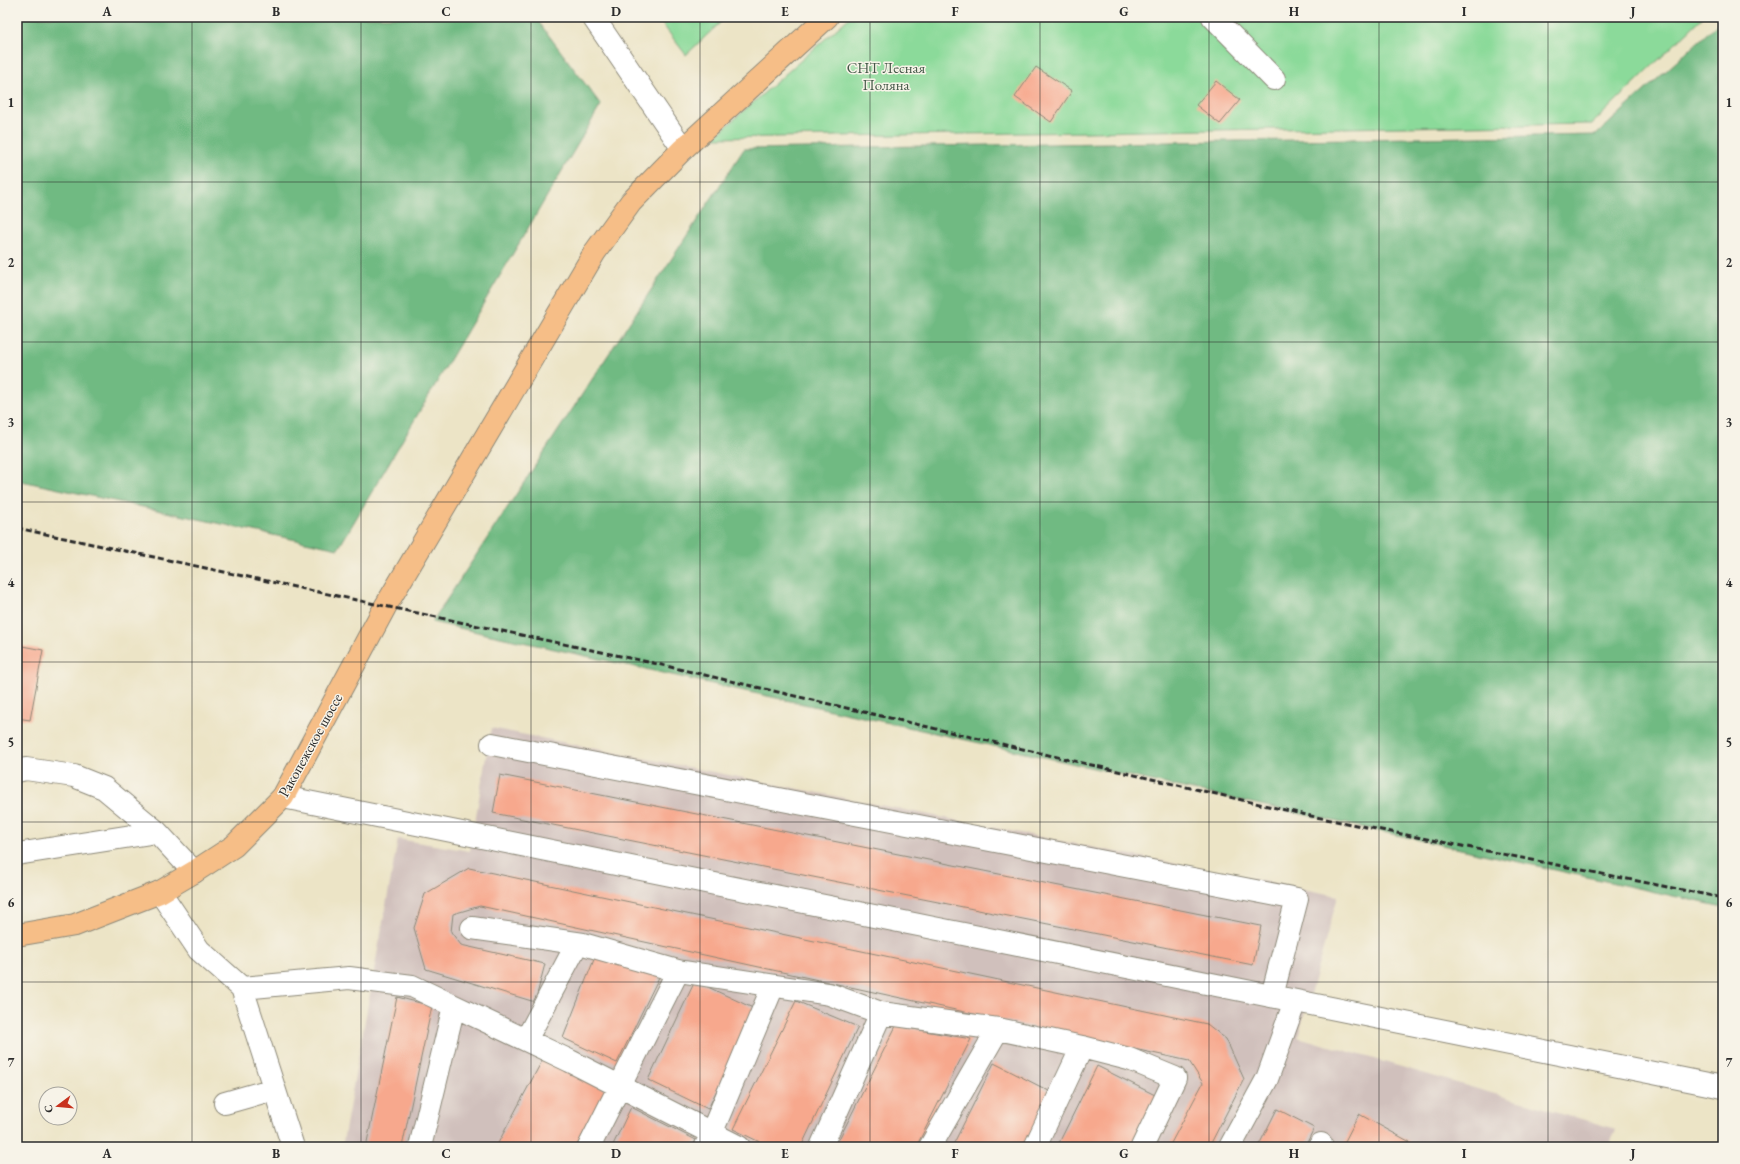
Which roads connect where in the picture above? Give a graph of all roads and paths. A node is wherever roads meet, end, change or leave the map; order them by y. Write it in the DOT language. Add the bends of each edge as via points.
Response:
graph roads {
  1 [pos="593,17"];
  2 [pos="827,17"];
  3 [pos="1213,17"];
  4 [pos="1274,79"];
  5 [pos="683,149"];
  6 [pos="492,744"];
  7 [pos="17,771"];
  8 [pos="283,797"];
  9 [pos="157,832"];
  10 [pos="17,854"];
  11 [pos="194,872"];
  12 [pos="160,892"];
  13 [pos="472,928"];
  14 [pos="17,935"];
  15 [pos="577,944"];
  16 [pos="678,971"];
  17 [pos="773,986"];
  18 [pos="242,988"];
  19 [pos="1272,996"];
  20 [pos="1295,1001"];
  21 [pos="454,1006"];
  22 [pos="881,1012"];
  23 [pos="998,1029"];
  24 [pos="526,1040"];
  25 [pos="1082,1047"];
  26 [pos="620,1086"];
  27 [pos="1723,1087"];
  28 [pos="274,1089"];
  29 [pos="225,1103"];
  30 [pos="709,1140"];
  31 [pos="293,1147"];
  32 [pos="420,1147"];
  33 [pos="589,1147"];
  34 [pos="739,1147"];
  35 [pos="821,1147"];
  36 [pos="930,1147"];
  37 [pos="1035,1147"];
  38 [pos="1142,1147"];
  39 [pos="1230,1147"];
  1 -- 5 [label="street"];
  2 -- 5 [label="main road, Ракопежское шоссе"];
  3 -- 4 [label="street"];
  5 -- 8 [label="main road, Ракопежское шоссе" via="631,202 595,252 385,607"];
  6 -- 19 [label="street" via="1297,899"];
  7 -- 9 [label="street" via="26,769 74,776 104,788"];
  8 -- 11 [label="main road, Ракопежское шоссе" via="234,846"];
  8 -- 19 [label="street"];
  9 -- 10 [label="street"];
  9 -- 11 [label="street"];
  11 -- 12 [label="main road, Ракопежское шоссе"];
  12 -- 14 [label="main road, Ракопежское шоссе" via="74,925"];
  12 -- 18 [label="street" via="199,950"];
  13 -- 15 [label="street"];
  15 -- 16 [label="street"];
  15 -- 24 [label="street"];
  16 -- 17 [label="street"];
  16 -- 26 [label="street"];
  17 -- 22 [label="street" via="829,994"];
  17 -- 30 [label="street"];
  18 -- 21 [label="street" via="349,978 412,986"];
  18 -- 28 [label="street"];
  19 -- 20 [label="street"];
  20 -- 27 [label="street"];
  20 -- 39 [label="street" via="1267,1079"];
  21 -- 24 [label="street"];
  21 -- 32 [label="street"];
  22 -- 23 [label="street"];
  22 -- 35 [label="street"];
  23 -- 25 [label="street"];
  23 -- 36 [label="street"];
  24 -- 26 [label="street"];
  25 -- 37 [label="street"];
  25 -- 38 [label="street" via="1129,1059 1175,1078"];
  26 -- 30 [label="street"];
  26 -- 33 [label="street"];
  28 -- 29 [label="street"];
  28 -- 31 [label="street"];
  30 -- 34 [label="street"];
}
